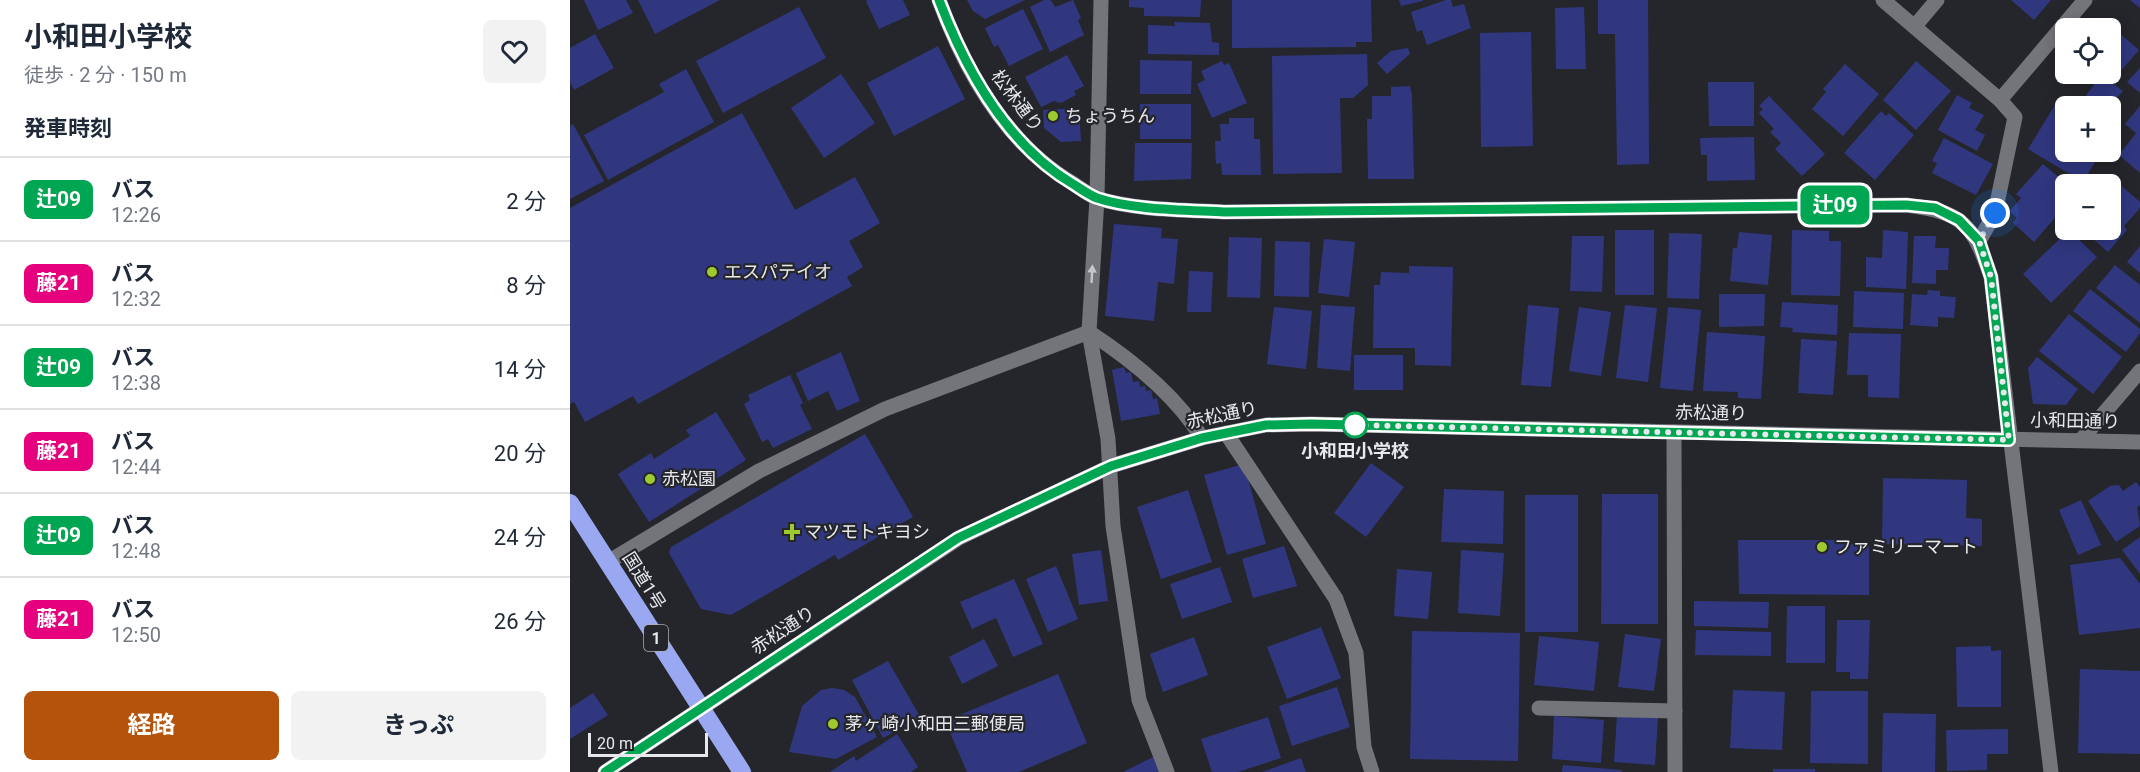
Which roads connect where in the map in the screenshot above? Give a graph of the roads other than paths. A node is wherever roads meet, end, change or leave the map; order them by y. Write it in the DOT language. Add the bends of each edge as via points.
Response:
graph roads {
  1 [pos="939,0"];
  2 [pos="1101,0"];
  3 [pos="1883,0"];
  4 [pos="1937,0"];
  5 [pos="2085,0"];
  6 [pos="1915,26"];
  7 [pos="2000,100"];
  8 [pos="1097,198"];
  9 [pos="1979,241"];
  10 [pos="1089,332"];
  11 [pos="2140,371"];
  12 [pos="1674,432"];
  13 [pos="1226,433"];
  14 [pos="1202,438"];
  15 [pos="2009,440"];
  16 [pos="2081,441"];
  17 [pos="2140,442"];
  18 [pos="1111,466"];
  19 [pos="570,503"];
  20 [pos="608,562"];
  21 [pos="700,708"];
  22 [pos="1539,708"];
  23 [pos="1675,711"];
  24 [pos="605,772"];
  25 [pos="742,772"];
  26 [pos="1167,772"];
  27 [pos="1372,772"];
  28 [pos="1675,772"];
  29 [pos="2051,772"];
  1 -- 8 [label="street, 松林通り" via="975,79 1006,125 1050,171"];
  2 -- 8 [label="street"];
  3 -- 6 [label="street"];
  4 -- 6 [label="street"];
  5 -- 7 [label="street"];
  6 -- 7 [label="street"];
  7 -- 9 [label="street" via="2015,117 1995,213"];
  8 -- 9 [label="street" via="1224,212 1906,205 1935,208 1959,220"];
  10 -- 8 [label="street, one-way"];
  9 -- 15 [label="street" via="1991,277"];
  10 -- 14 [label="street" via="1121,353 1185,411"];
  10 -- 18 [label="street"];
  10 -- 20 [label="street" via="885,409 759,471"];
  11 -- 16 [label="street"];
  12 -- 13 [label="street, 赤松通り" via="1311,424 1266,425"];
  12 -- 15 [label="street, 赤松通り"];
  12 -- 23 [label="street"];
  13 -- 14 [label="street, 赤松通り"];
  13 -- 27 [label="street" via="1336,599 1356,653 1364,747"];
  14 -- 18 [label="street, 赤松通り"];
  15 -- 16 [label="street, 小和田通り"];
  15 -- 29 [label="street"];
  16 -- 17 [label="street, 小和田通り"];
  18 -- 21 [label="street, 赤松通り" via="958,538"];
  18 -- 26 [label="street" via="1113,526 1139,700"];
  19 -- 20 [label="highway, 国道1号 / 1"];
  20 -- 21 [label="highway, 国道1号 / 1"];
  21 -- 24 [label="street, 赤松通り"];
  21 -- 25 [label="highway, 国道1号 / 1"];
  22 -- 23 [label="street"];
  23 -- 28 [label="street"];
}
